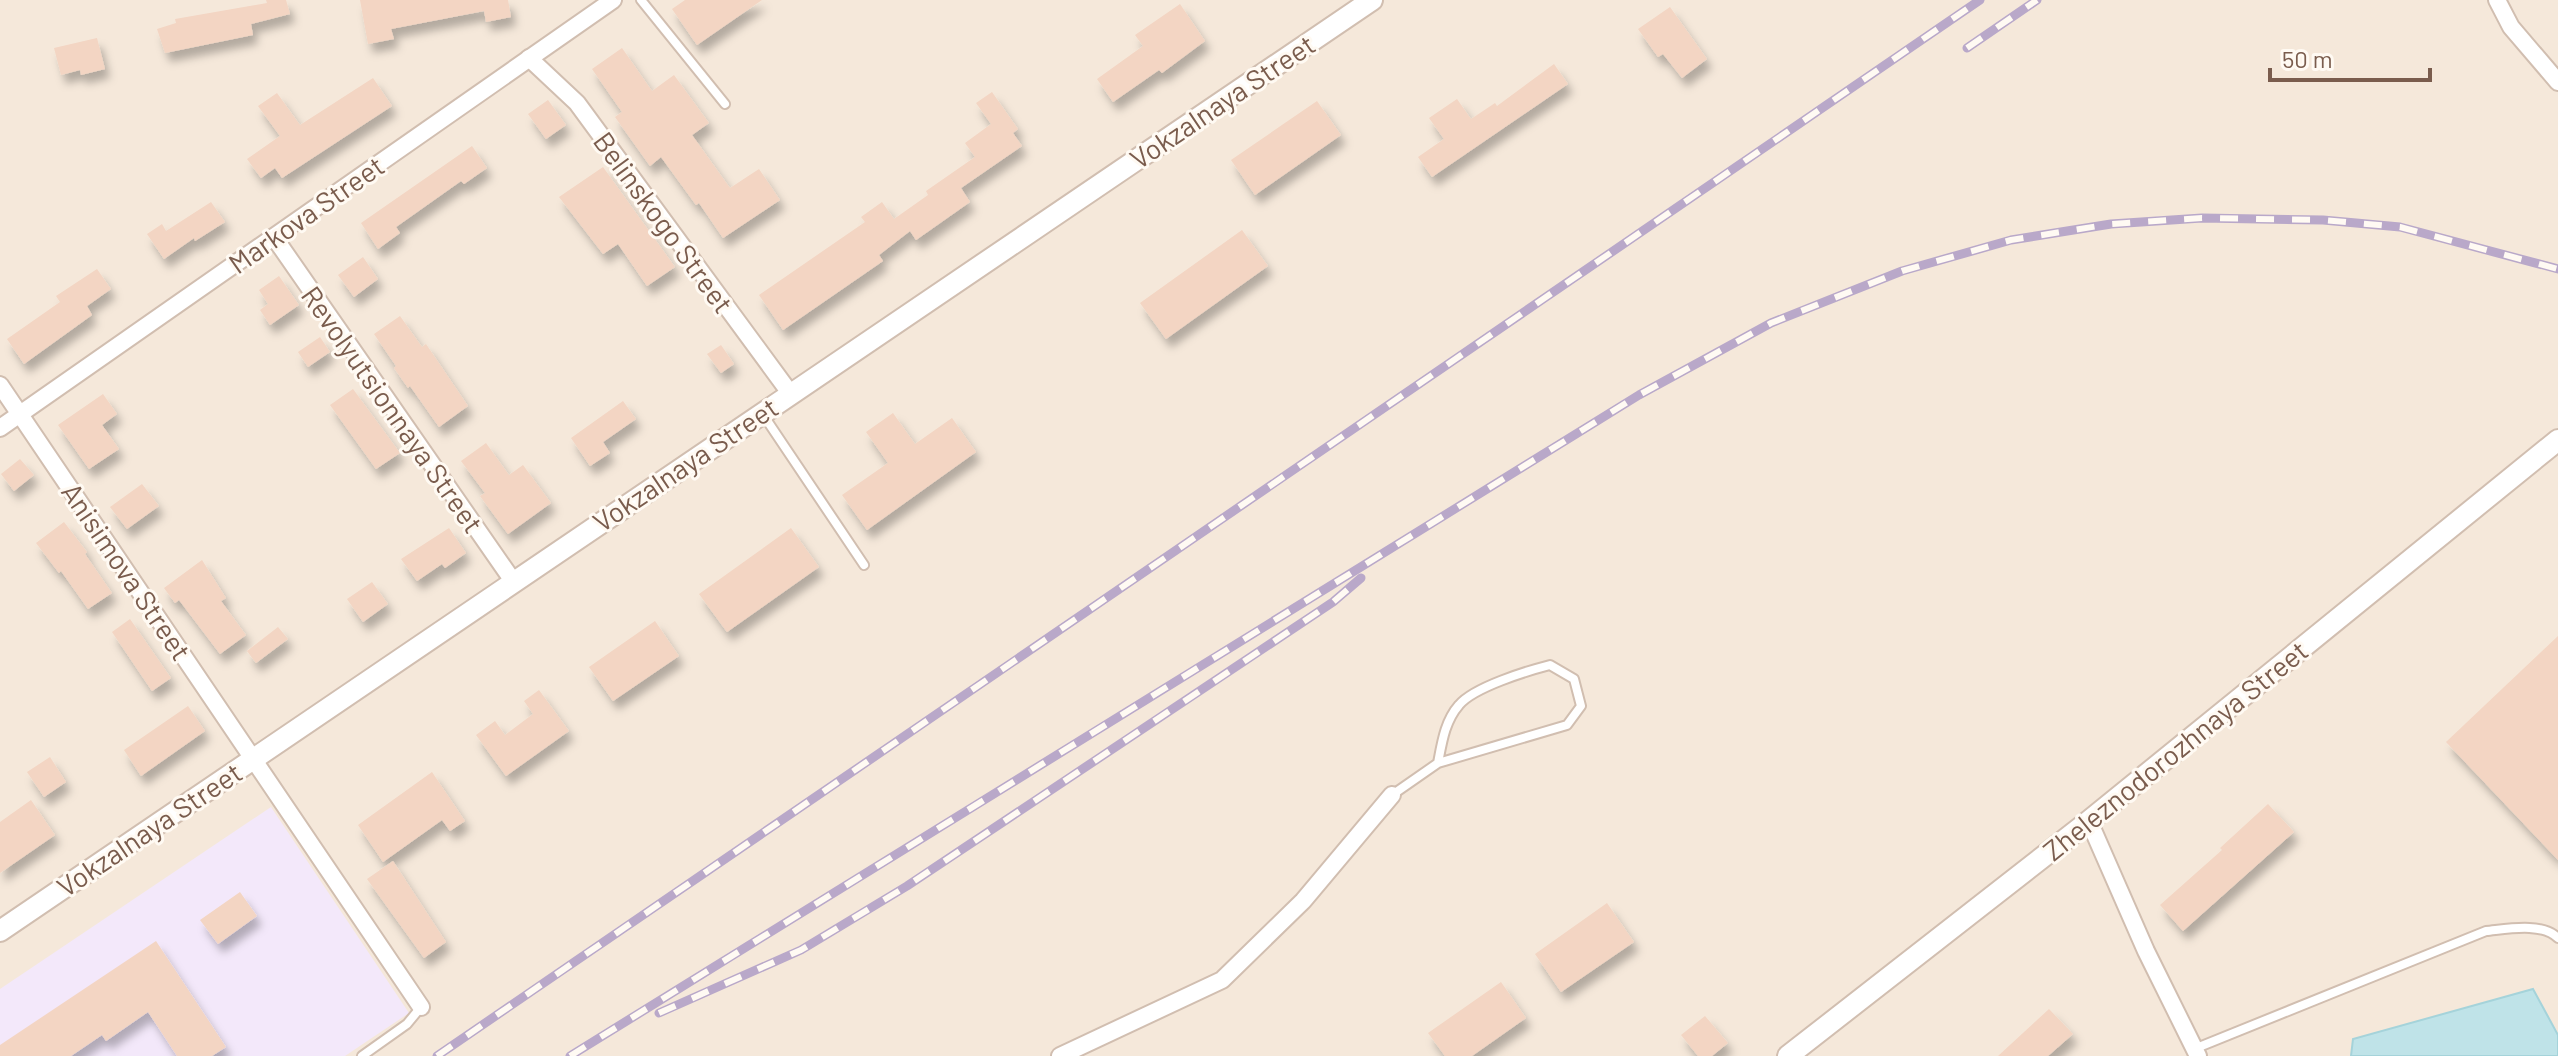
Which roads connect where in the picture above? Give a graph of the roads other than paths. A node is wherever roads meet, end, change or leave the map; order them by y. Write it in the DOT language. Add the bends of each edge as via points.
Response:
graph roads {
  1 [pos="613,0"];
  2 [pos="641,0"];
  3 [pos="1372,0"];
  4 [pos="2497,0"];
  5 [pos="529,58"];
  6 [pos="2558,82"];
  7 [pos="725,104"];
  8 [pos="274,237"];
  9 [pos="0,385"];
  10 [pos="790,393"];
  11 [pos="762,412"];
  12 [pos="19,415"];
  13 [pos="0,428"];
  14 [pos="2558,440"];
  15 [pos="864,565"];
  16 [pos="513,581"];
  17 [pos="254,757"];
  18 [pos="1438,763"];
  19 [pos="1392,795"];
  20 [pos="2089,821"];
  21 [pos="0,931"];
  22 [pos="2558,938"];
  23 [pos="421,1007"];
  24 [pos="2196,1052"];
  25 [pos="362,1056"];
  26 [pos="1060,1056"];
  27 [pos="1788,1056"];
  1 -- 5 [label="street, Markova Street"];
  2 -- 7 [label="lane"];
  3 -- 10 [label="street, Vokzalnaya Street"];
  4 -- 6 [label="street" via="2511,27"];
  5 -- 8 [label="street, Markova Street"];
  5 -- 10 [label="street, Belinskogo Street" via="577,103"];
  8 -- 12 [label="street, Markova Street"];
  8 -- 16 [label="street, Revolyutsionnaya Street"];
  9 -- 12 [label="street, Anisimova Street"];
  10 -- 11 [label="street, Vokzalnaya Street"];
  11 -- 15 [label="lane"];
  11 -- 16 [label="street, Vokzalnaya Street"];
  12 -- 13 [label="street, Markova Street"];
  12 -- 17 [label="street, Anisimova Street"];
  14 -- 20 [label="street, Zheleznodorozhnaya Street"];
  16 -- 17 [label="street, Vokzalnaya Street"];
  17 -- 21 [label="street, Vokzalnaya Street"];
  17 -- 23 [label="street, Anisimova Street"];
  18 -- 18 [label="lane" via="1567,725 1581,706 1574,679 1550,665 1509,676 1460,702 1444,732"];
  18 -- 19 [label="lane"];
  19 -- 26 [label="street" via="1303,901 1222,980"];
  20 -- 24 [label="street"];
  20 -- 27 [label="street, Zheleznodorozhnaya Street"];
  22 -- 24 [label="lane" via="2527,928 2486,931"];
  23 -- 25 [label="lane" via="407,1024"];
}
